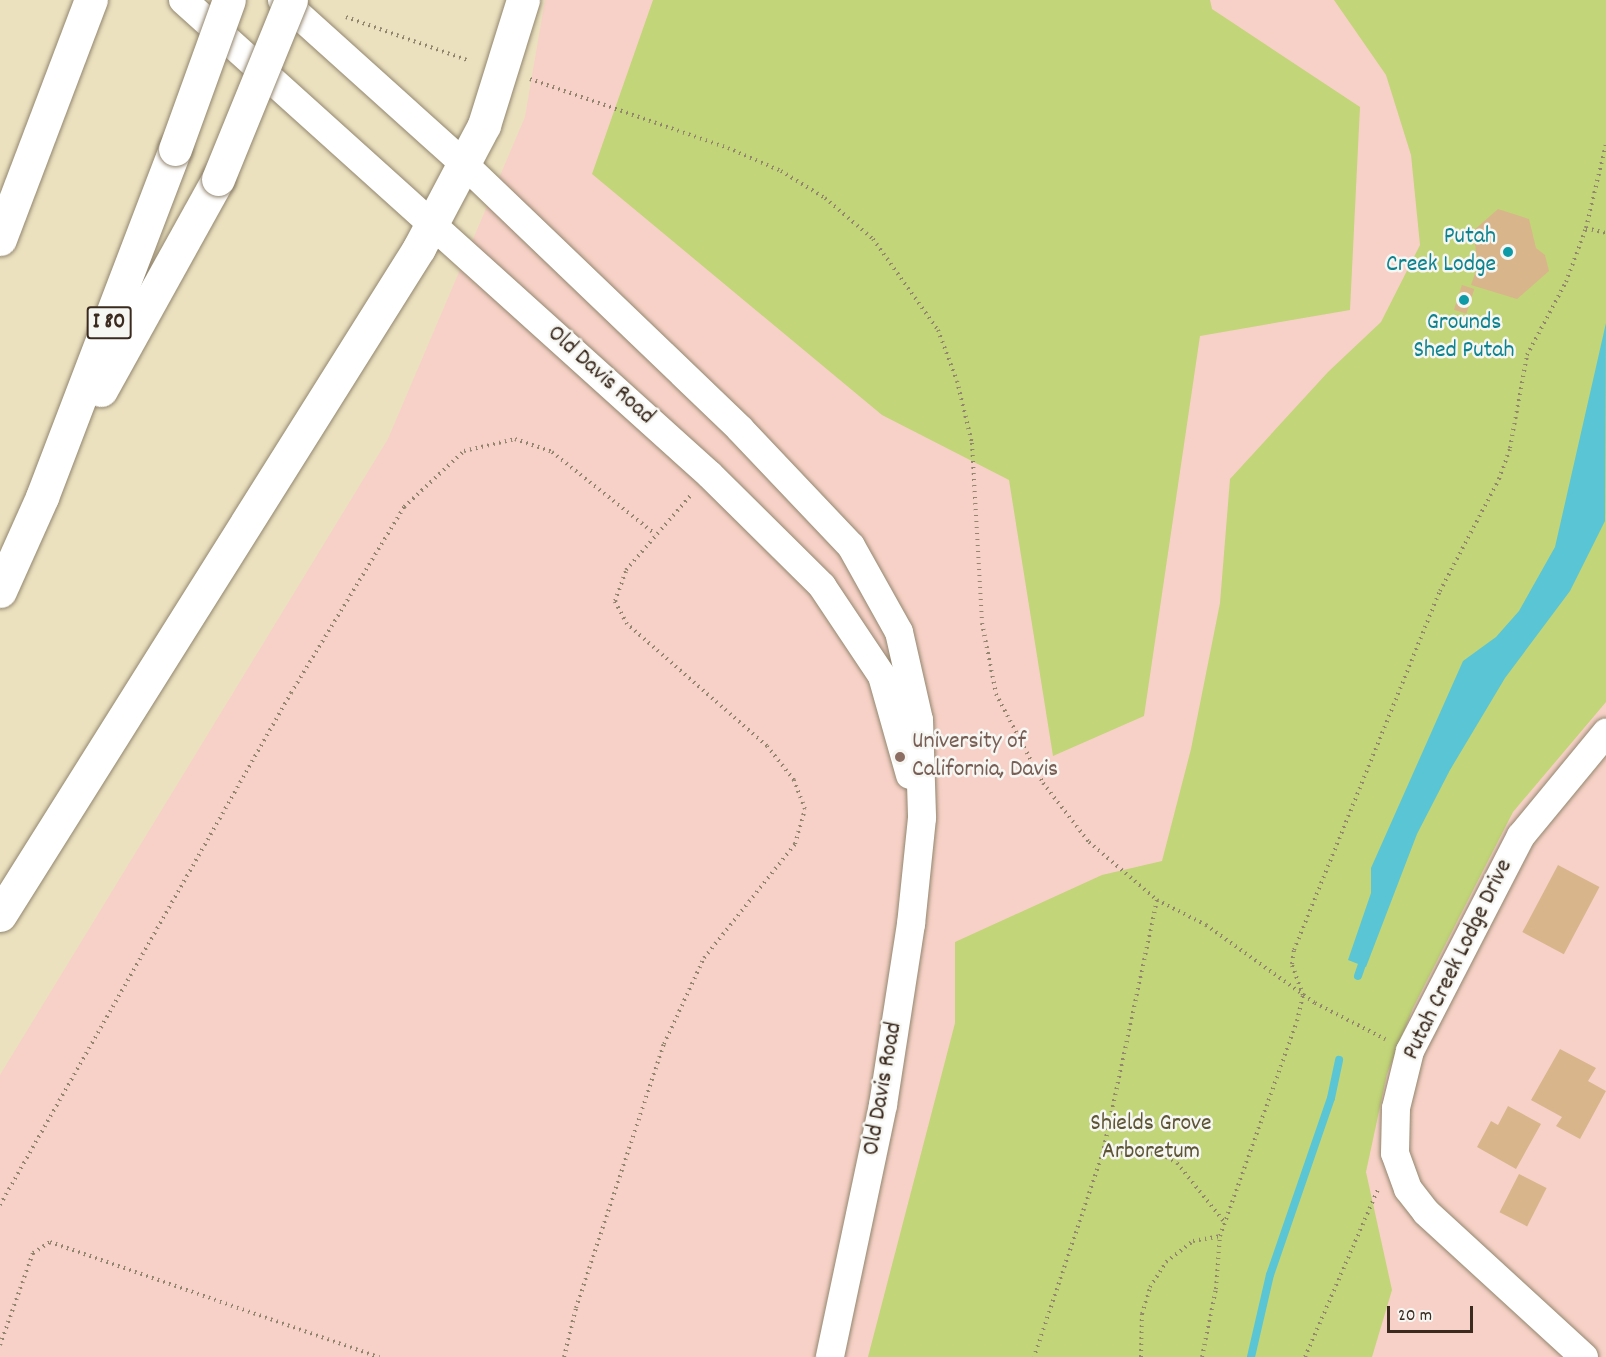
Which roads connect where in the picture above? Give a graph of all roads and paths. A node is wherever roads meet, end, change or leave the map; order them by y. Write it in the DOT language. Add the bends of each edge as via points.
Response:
graph roads {
  1 [pos="84,0"];
  2 [pos="91,0"];
  3 [pos="183,0"];
  4 [pos="229,0"];
  5 [pos="282,0"];
  6 [pos="291,0"];
  7 [pos="523,0"];
  8 [pos="343,16"];
  9 [pos="76,39"];
  10 [pos="467,60"];
  11 [pos="527,78"];
  12 [pos="1606,144"];
  13 [pos="464,164"];
  14 [pos="431,225"];
  15 [pos="1586,228"];
  16 [pos="1606,233"];
  17 [pos="0,239"];
  18 [pos="710,475"];
  19 [pos="42,496"];
  20 [pos="655,534"];
  21 [pos="0,591"];
  22 [pos="1606,733"];
  23 [pos="922,818"];
  24 [pos="1157,900"];
  25 [pos="0,915"];
  26 [pos="1303,994"];
  27 [pos="1394,1043"];
  28 [pos="1103,1152"];
  29 [pos="1395,1154"];
  30 [pos="0,1205"];
  31 [pos="1225,1223"];
  32 [pos="1220,1236"];
  33 [pos="0,1345"];
  34 [pos="379,1357"];
  35 [pos="564,1357"];
  36 [pos="830,1357"];
  37 [pos="1034,1357"];
  38 [pos="1141,1357"];
  39 [pos="1202,1357"];
  40 [pos="1305,1357"];
  41 [pos="1584,1357"];
  1 -- 9 [label="highway"];
  2 -- 9 [label="highway"];
  3 -- 14 [label="street, Old Davis Road"];
  4 -- 19 [label="highway, I 80, bridge"];
  5 -- 13 [label="street, Old Davis Road"];
  6 -- 19 [label="highway, bridge" via="218,179"];
  7 -- 13 [label="highway" via="484,125"];
  8 -- 10 [label="path"];
  9 -- 17 [label="highway"];
  11 -- 24 [label="path" via="781,171 825,198 873,239 938,330 957,381 972,444 982,623 996,694 1043,783 1062,808 1089,842"];
  12 -- 15 [label="path"];
  13 -- 14 [label="highway"];
  13 -- 23 [label="street, Old Davis Road" via="740,429 851,546 899,632 919,720"];
  14 -- 18 [label="street, Old Davis Road"];
  14 -- 25 [label="highway"];
  15 -- 16 [label="path"];
  15 -- 26 [label="path" via="1554,308 1527,355 1510,448 1499,479 1440,591 1294,950 1292,964"];
  18 -- 20 [label="path"];
  18 -- 23 [label="street, Old Davis Road" via="822,586 882,676"];
  19 -- 21 [label="highway, I 80"];
  20 -- 30 [label="path" via="552,452 515,439 464,451 404,507 291,693"];
  20 -- 35 [label="path" via="626,570 615,601 627,624 767,746 794,780 805,809 795,844 704,958 664,1044 576,1308"];
  22 -- 29 [label="street, Putah Creek Lodge Drive" via="1521,836 1410,1051 1396,1108"];
  23 -- 36 [label="street, Old Davis Road" via="911,924 884,1105"];
  24 -- 26 [label="path" via="1206,925"];
  24 -- 28 [label="path"];
  26 -- 27 [label="path"];
  26 -- 31 [label="path" via="1297,1021"];
  28 -- 31 [label="path" via="1161,1154 1178,1163"];
  28 -- 37 [label="path"];
  29 -- 40 [label="path" via="1346,1256"];
  29 -- 41 [label="street, Putah Creek Lodge Drive" via="1408,1190 1426,1212"];
  31 -- 32 [label="path"];
  32 -- 38 [label="path" via="1193,1241 1166,1262 1150,1287 1142,1314"];
  32 -- 39 [label="path" via="1216,1290"];
  33 -- 34 [label="path" via="33,1253 50,1242"];
}
